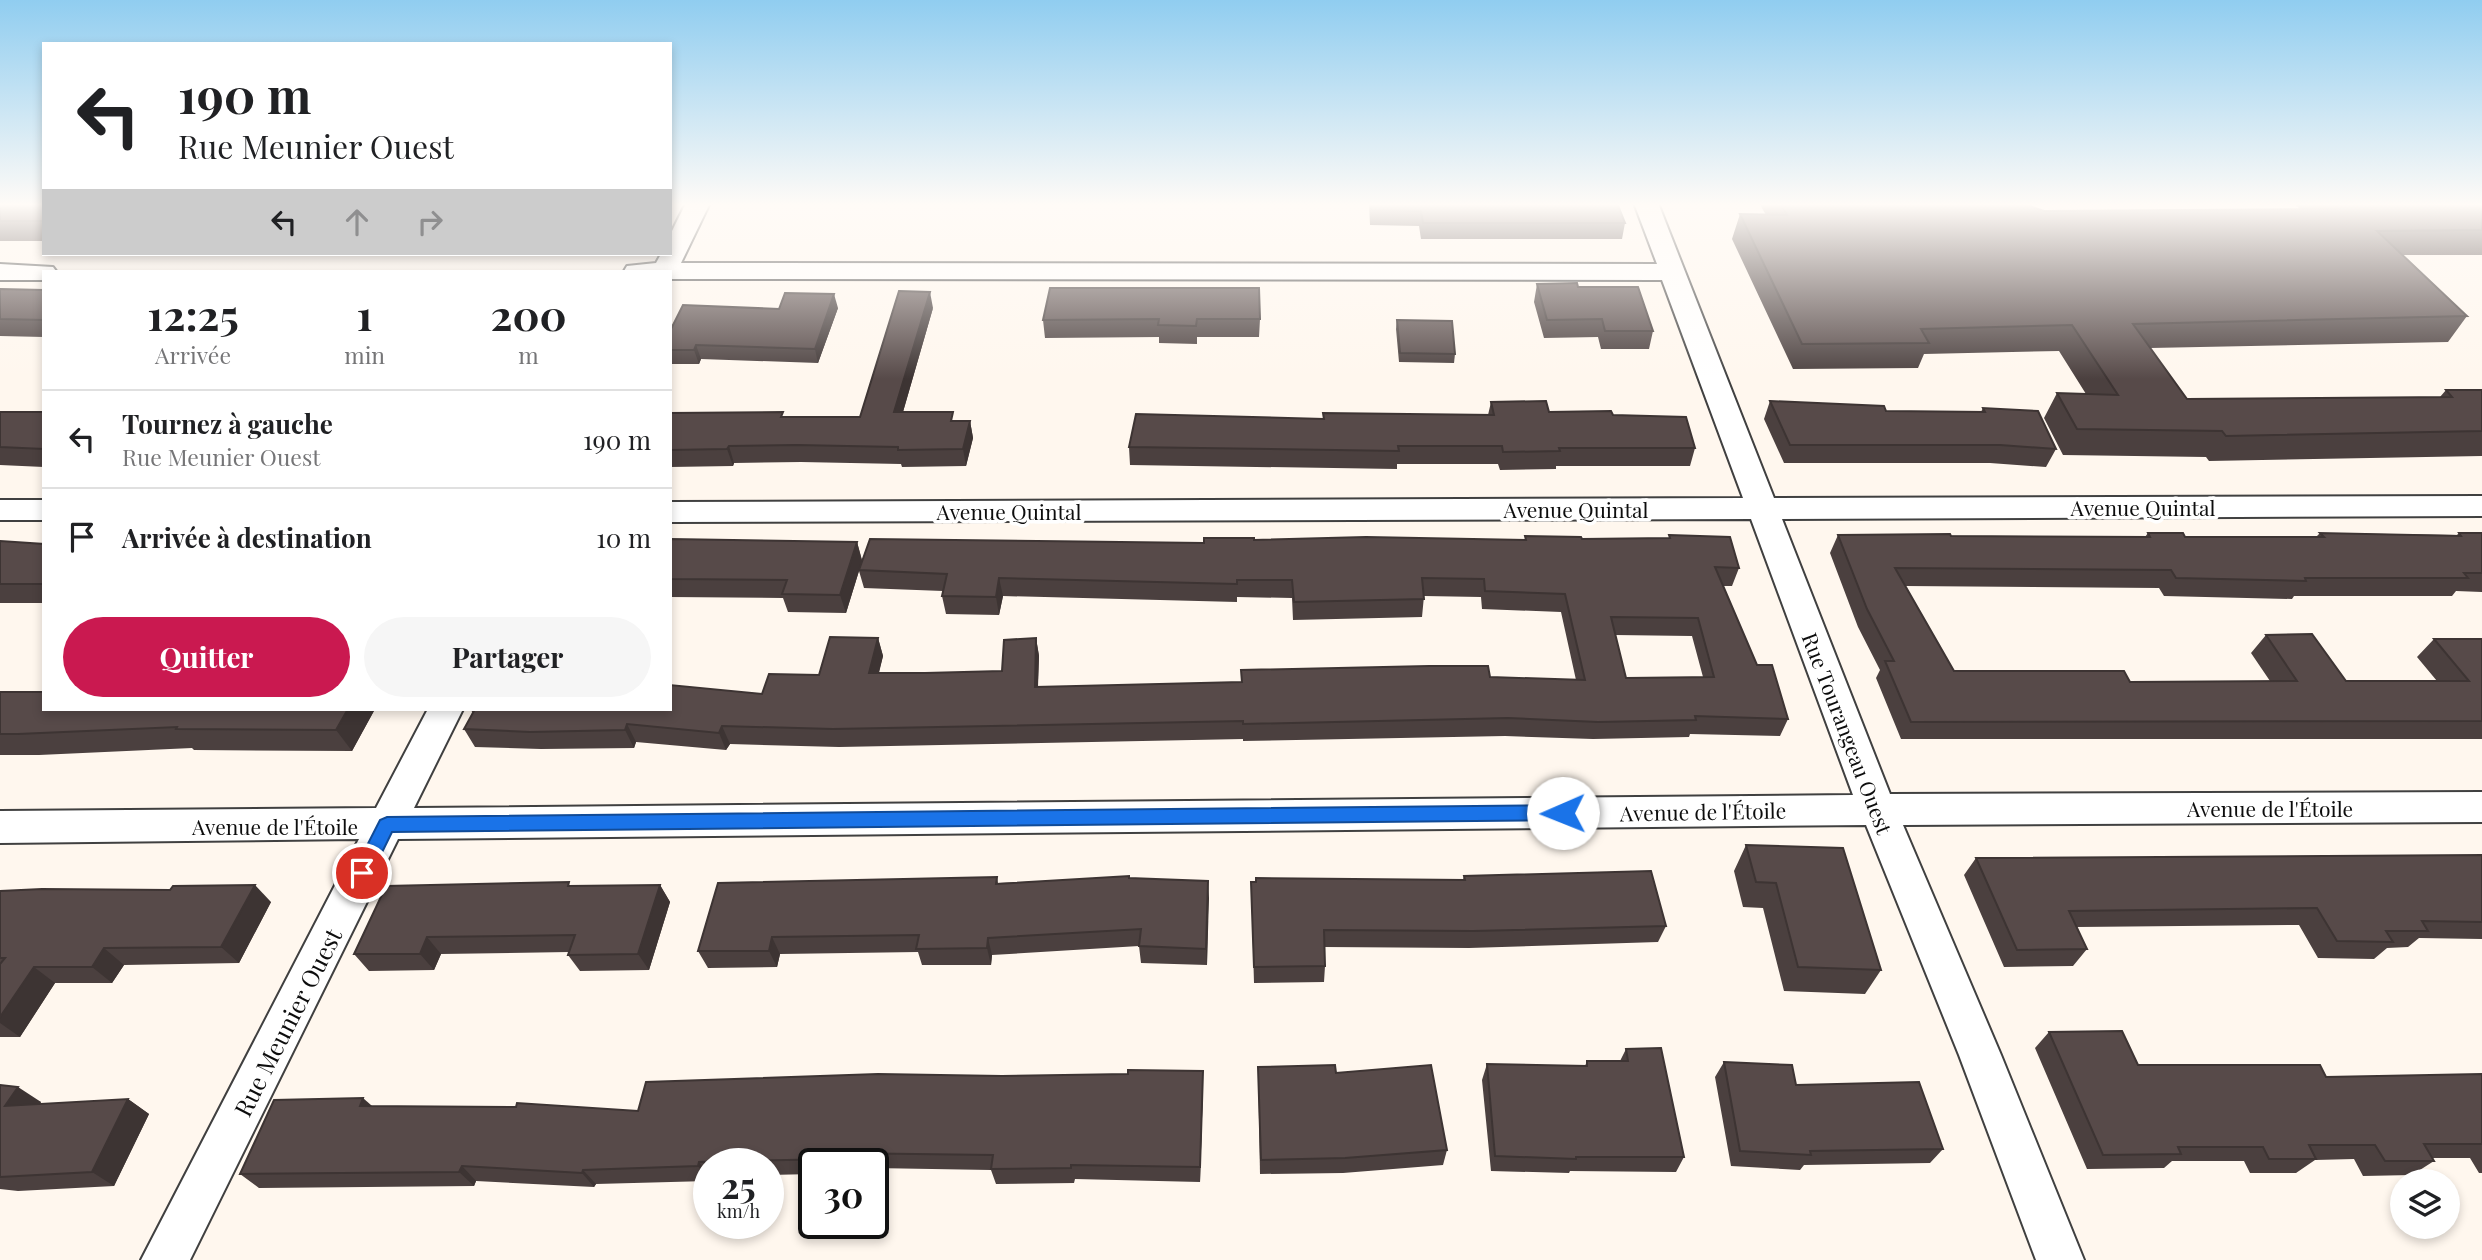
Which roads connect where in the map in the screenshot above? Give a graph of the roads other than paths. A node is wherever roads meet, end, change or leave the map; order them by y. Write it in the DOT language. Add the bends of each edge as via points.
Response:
graph roads {
  1 [pos="1667,262"];
  2 [pos="672,271"];
  3 [pos="0,272"];
  4 [pos="42,272"];
  5 [pos="1671,272"];
  6 [pos="2482,506"];
  7 [pos="1762,509"];
  8 [pos="0,510"];
  9 [pos="42,510"];
  10 [pos="672,512"];
  11 [pos="444,711"];
  12 [pos="2482,807"];
  13 [pos="1878,810"];
  14 [pos="387,825"];
  15 [pos="0,827"];
  16 [pos="165,1260"];
  17 [pos="2060,1260"];
  1 -- 5 [label="street, Rue Tourangeau Ouest"];
  2 -- 5 [label="street"];
  3 -- 4 [label="street"];
  5 -- 7 [label="street, Rue Tourangeau Ouest"];
  6 -- 7 [label="street, Avenue Quintal"];
  7 -- 10 [label="street, Avenue Quintal"];
  7 -- 13 [label="street, Rue Tourangeau Ouest"];
  8 -- 9 [label="street"];
  11 -- 14 [label="street, Rue Meunier Ouest"];
  12 -- 13 [label="street, Avenue de l'Étoile"];
  13 -- 14 [label="street, Avenue de l'Étoile"];
  13 -- 17 [label="street, Rue Tourangeau Ouest"];
  14 -- 15 [label="street, Avenue de l'Étoile"];
  14 -- 16 [label="street, Rue Meunier Ouest"];
}
